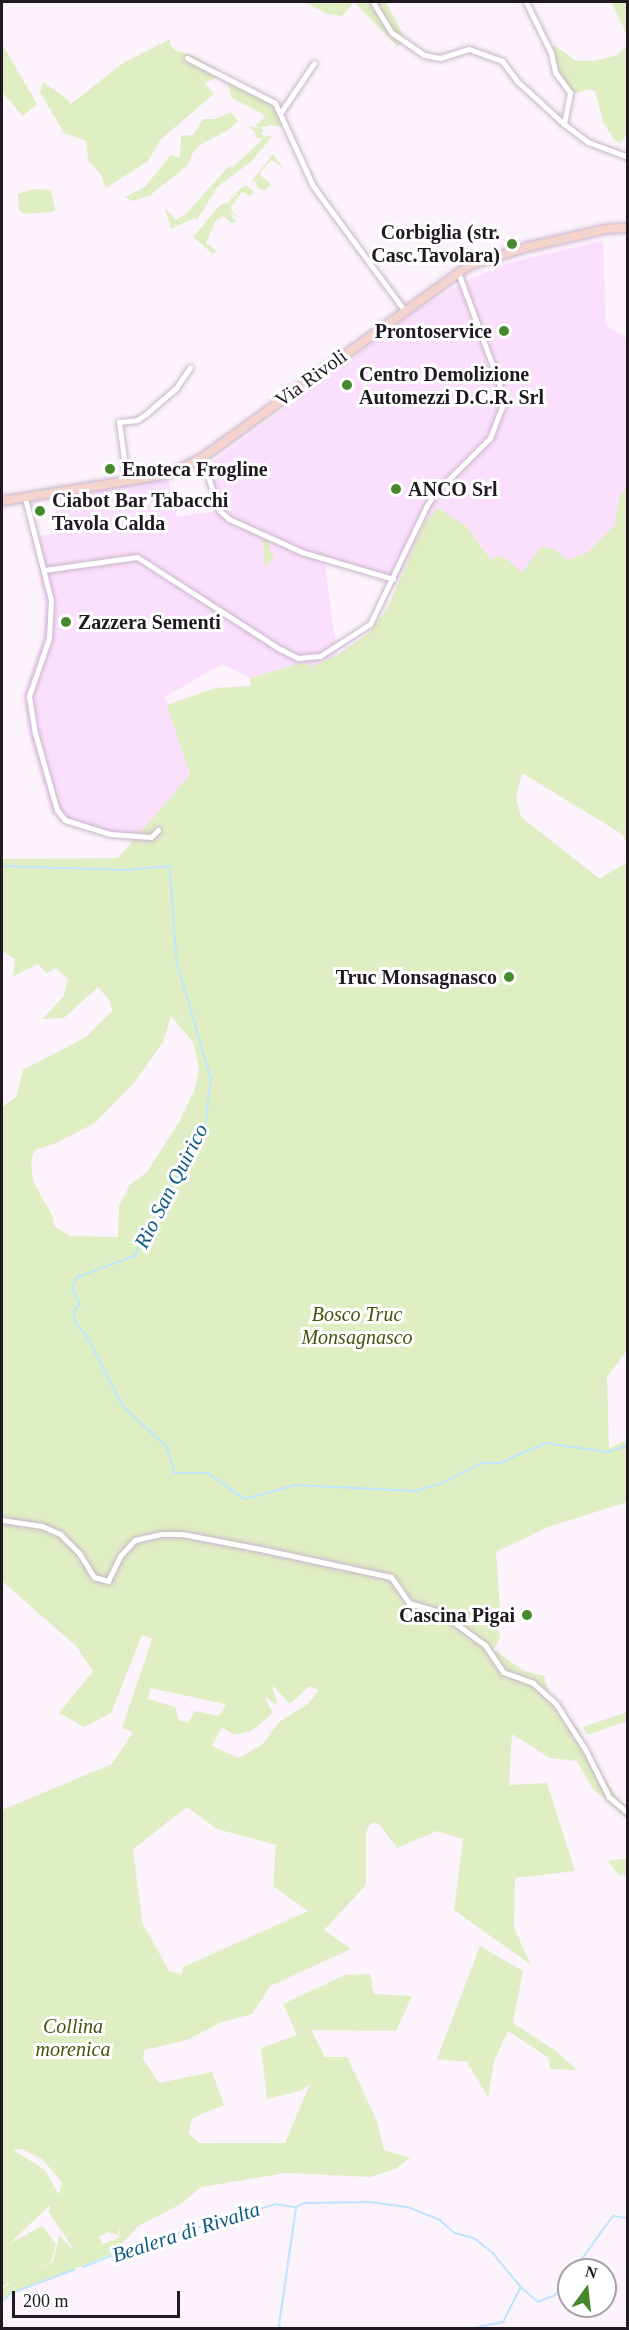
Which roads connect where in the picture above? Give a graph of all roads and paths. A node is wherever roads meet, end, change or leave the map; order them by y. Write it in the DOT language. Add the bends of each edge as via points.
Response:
graph roads {
  1 [pos="373,2"];
  2 [pos="526,2"];
  3 [pos="187,58"];
  4 [pos="314,63"];
  5 [pos="281,112"];
  6 [pos="564,124"];
  7 [pos="627,157"];
  8 [pos="627,228"];
  9 [pos="458,272"];
  10 [pos="404,310"];
  11 [pos="190,367"];
  12 [pos="202,458"];
  13 [pos="127,480"];
  14 [pos="25,498"];
  15 [pos="2,501"];
  16 [pos="44,570"];
  17 [pos="393,579"];
  18 [pos="158,830"];
  19 [pos="2,1520"];
  20 [pos="627,1813"];
  1 -- 6 [label="street" via="390,32 424,55 440,58 469,49 502,61 518,82"];
  2 -- 6 [label="street" via="551,53 555,72 570,93"];
  3 -- 5 [label="street" via="276,103"];
  4 -- 5 [label="street"];
  5 -- 10 [label="street" via="313,186"];
  6 -- 7 [label="street" via="588,142"];
  8 -- 9 [label="street, Via Rivoli" via="606,229 499,254"];
  9 -- 10 [label="street, Via Rivoli"];
  9 -- 17 [label="street" via="499,383 502,407 490,438 426,507"];
  10 -- 12 [label="street, Via Rivoli"];
  11 -- 13 [label="street" via="176,388 146,414 134,421 119,422"];
  12 -- 13 [label="street, Via Rivoli" via="164,475"];
  12 -- 17 [label="street" via="219,510 229,519 302,552"];
  13 -- 14 [label="street, Via Rivoli"];
  14 -- 15 [label="street, Via Rivoli"];
  14 -- 16 [label="street"];
  16 -- 17 [label="street" via="137,556 298,658 320,656 370,624"];
  16 -- 18 [label="street" via="51,600 49,638 29,696 57,810 65,820 110,834 150,837"];
  19 -- 20 [label="street" via="42,1526 60,1534 79,1552 94,1578 108,1581 120,1556 135,1540 161,1534 253,1547 391,1577 409,1603 440,1612 486,1645 503,1672 533,1683 556,1704 609,1797"];
}
